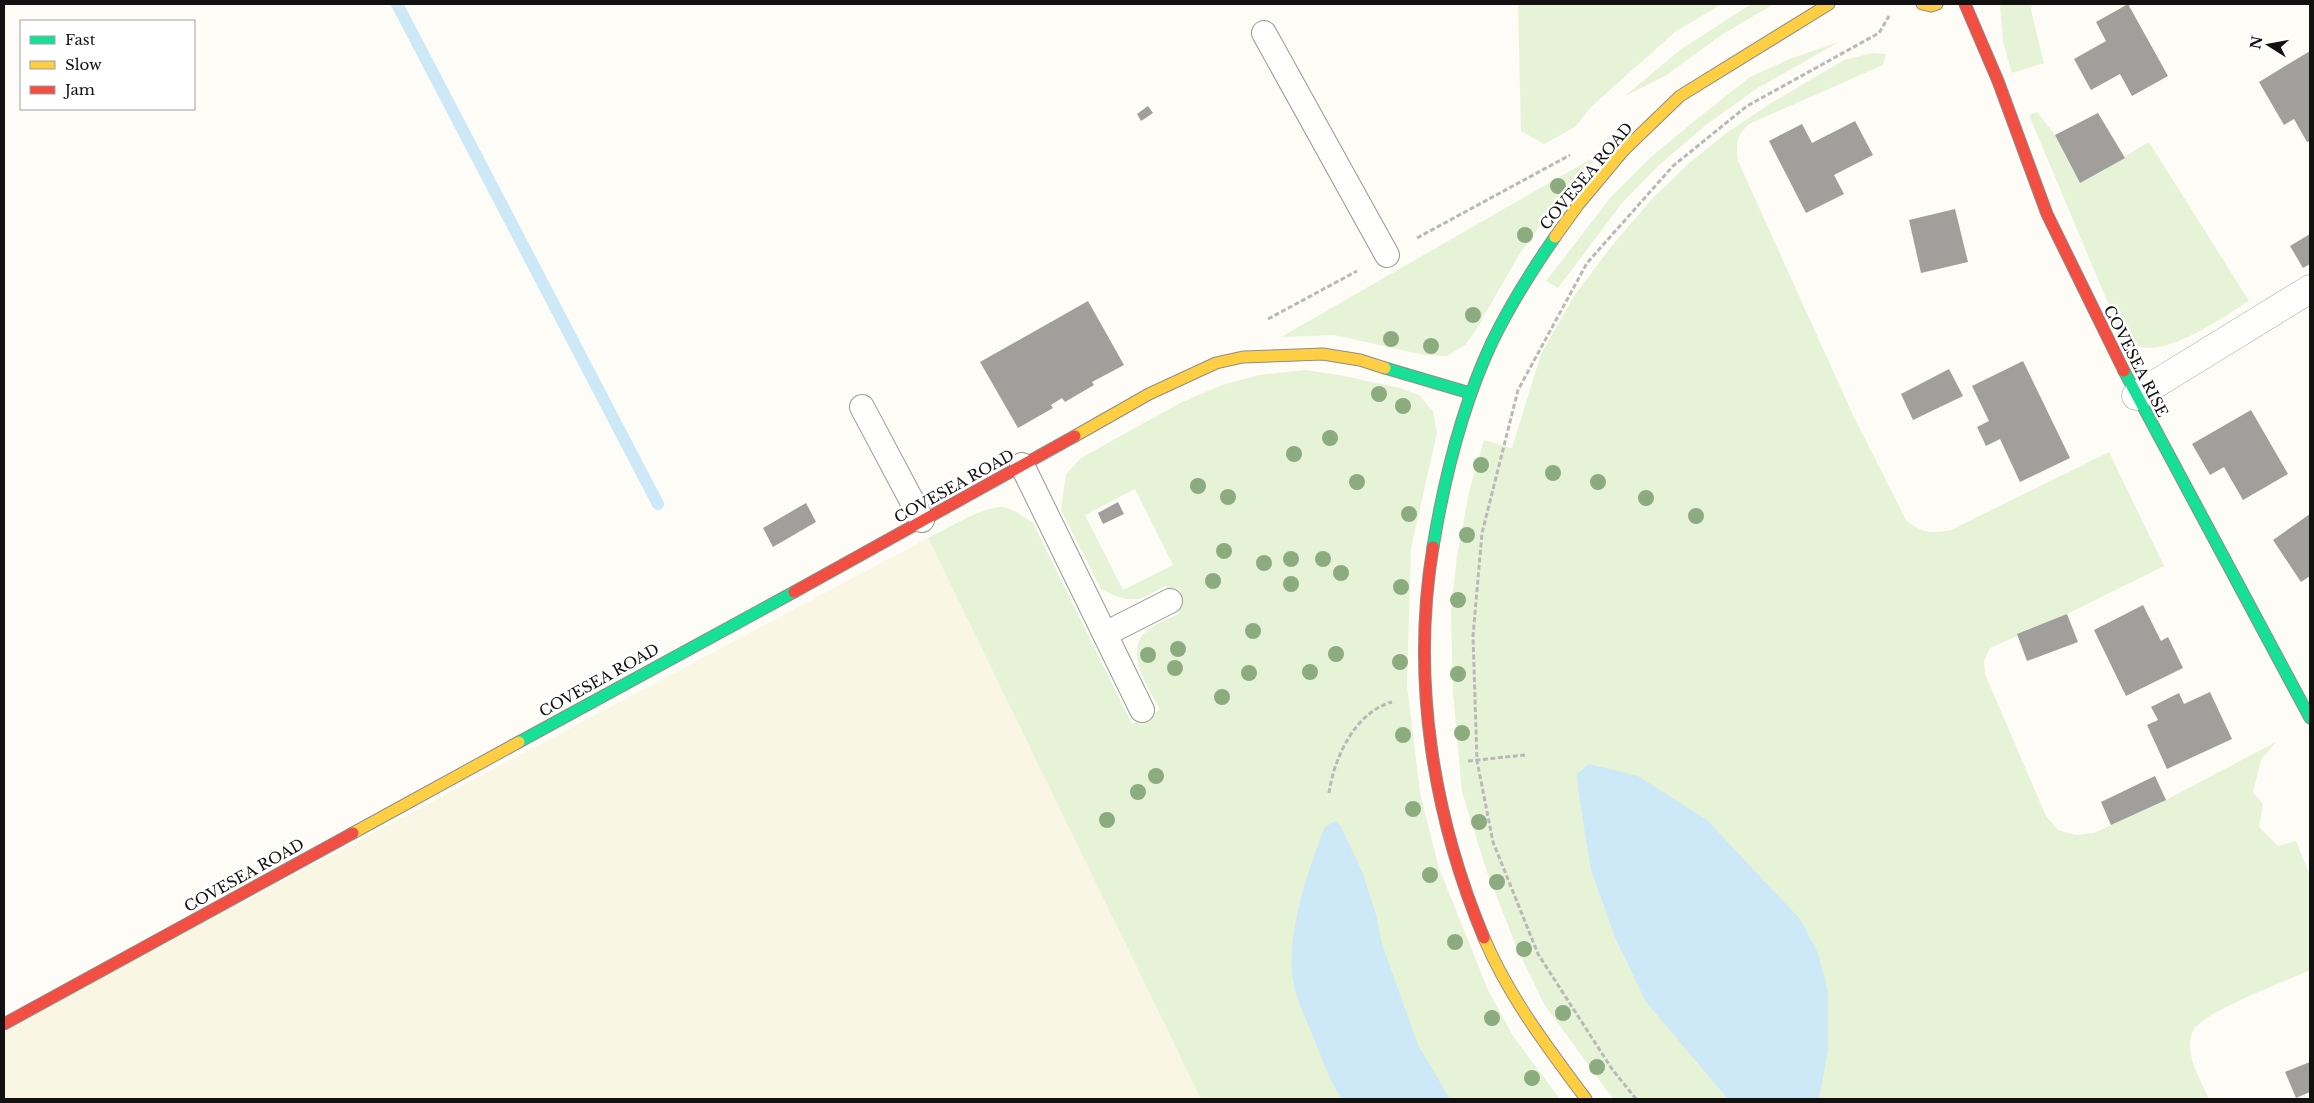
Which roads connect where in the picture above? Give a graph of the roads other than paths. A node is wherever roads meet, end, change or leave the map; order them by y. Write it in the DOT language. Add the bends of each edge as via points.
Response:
graph roads {
  1 [pos="1829,4"];
  2 [pos="1922,4"];
  3 [pos="1937,4"];
  4 [pos="1965,4"];
  5 [pos="1264,33"];
  6 [pos="1387,255"];
  7 [pos="2310,289"];
  8 [pos="1470,393"];
  9 [pos="2136,396"];
  10 [pos="862,407"];
  11 [pos="1022,465"];
  12 [pos="922,520"];
  13 [pos="1170,600"];
  14 [pos="1105,634"];
  15 [pos="1142,710"];
  16 [pos="2310,718"];
  17 [pos="4,1024"];
  18 [pos="1586,1099"];
  1 -- 8 [label="street, COVESEA ROAD" via="1678,97 1631,144 1556,232 1500,326"];
  2 -- 3 [label="street"];
  4 -- 9 [label="street, COVESEA RISE" via="1998,81 2047,214"];
  5 -- 6 [label="lane"];
  7 -- 9 [label="street"];
  8 -- 11 [label="street, COVESEA ROAD" via="1360,360 1323,354 1243,357 1216,363 1149,394"];
  8 -- 18 [label="street" via="1434,539 1426,595 1426,694 1433,765 1449,838 1488,947 1515,998"];
  9 -- 16 [label="street, COVESEA RISE"];
  10 -- 12 [label="lane"];
  11 -- 12 [label="street, COVESEA ROAD"];
  11 -- 14 [label="lane"];
  12 -- 17 [label="street, COVESEA ROAD"];
  13 -- 14 [label="lane"];
  14 -- 15 [label="lane"];
}
